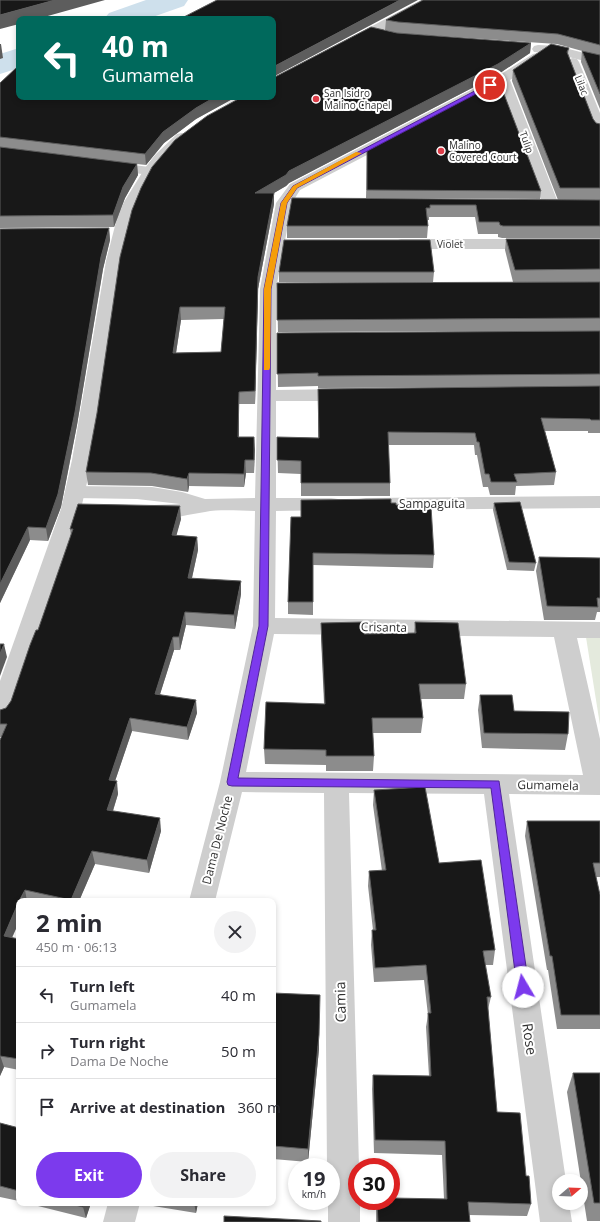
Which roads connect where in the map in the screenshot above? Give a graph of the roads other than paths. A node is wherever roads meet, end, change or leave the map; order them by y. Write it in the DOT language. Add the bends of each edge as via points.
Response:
graph roads {
  1 [pos="430,0"];
  2 [pos="370,32"];
  3 [pos="390,36"];
  4 [pos="342,46"];
  5 [pos="542,50"];
  6 [pos="600,50"];
  7 [pos="573,62"];
  8 [pos="600,62"];
  9 [pos="600,67"];
  10 [pos="503,79"];
  11 [pos="196,127"];
  12 [pos="600,130"];
  13 [pos="96,164"];
  14 [pos="150,171"];
  15 [pos="535,205"];
  16 [pos="386,244"];
  17 [pos="552,244"];
  18 [pos="361,395"];
  19 [pos="266,396"];
  20 [pos="73,500"];
  21 [pos="600,502"];
  22 [pos="264,504"];
  23 [pos="206,505"];
  24 [pos="129,511"];
  25 [pos="264,626"];
  26 [pos="564,630"];
  27 [pos="600,630"];
  28 [pos="0,714"];
  29 [pos="232,782"];
  30 [pos="336,783"];
  31 [pos="495,784"];
  32 [pos="599,785"];
  33 [pos="203,898"];
  34 [pos="123,1206"];
  35 [pos="119,1222"];
  36 [pos="344,1222"];
  37 [pos="556,1222"];
  1 -- 2 [label="street"];
  2 -- 3 [label="street"];
  2 -- 4 [label="street"];
  5 -- 6 [label="street"];
  5 -- 7 [label="street"];
  5 -- 8 [label="street"];
  5 -- 10 [label="street, Dama De Noche"];
  7 -- 9 [label="street"];
  7 -- 12 [label="street, Lilac"];
  10 -- 15 [label="street, Tulip" via="558,205"];
  10 -- 19 [label="street, Dama De Noche" via="295,187 275,289 275,339"];
  11 -- 14 [label="street"];
  13 -- 14 [label="street"];
  14 -- 20 [label="street" via="113,233 114,261 82,460"];
  16 -- 17 [label="street, Violet"];
  18 -- 19 [label="street"];
  19 -- 22 [label="street, Dama De Noche"];
  20 -- 23 [label="street" via="107,502 182,497"];
  20 -- 28 [label="street"];
  21 -- 22 [label="street, Sampaguita"];
  22 -- 23 [label="street, Sampaguita"];
  22 -- 25 [label="street, Dama De Noche"];
  23 -- 24 [label="street" via="176,511"];
  25 -- 26 [label="street, Crisanta"];
  25 -- 29 [label="street, Dama De Noche"];
  26 -- 27 [label="street, Crisanta"];
  26 -- 32 [label="street"];
  29 -- 30 [label="street, Gumamela"];
  29 -- 33 [label="street, Dama De Noche"];
  30 -- 31 [label="street, Gumamela"];
  30 -- 36 [label="street, Camia"];
  31 -- 32 [label="street, Gumamela"];
  31 -- 37 [label="street, Rose"];
  34 -- 35 [label="street"];
}
